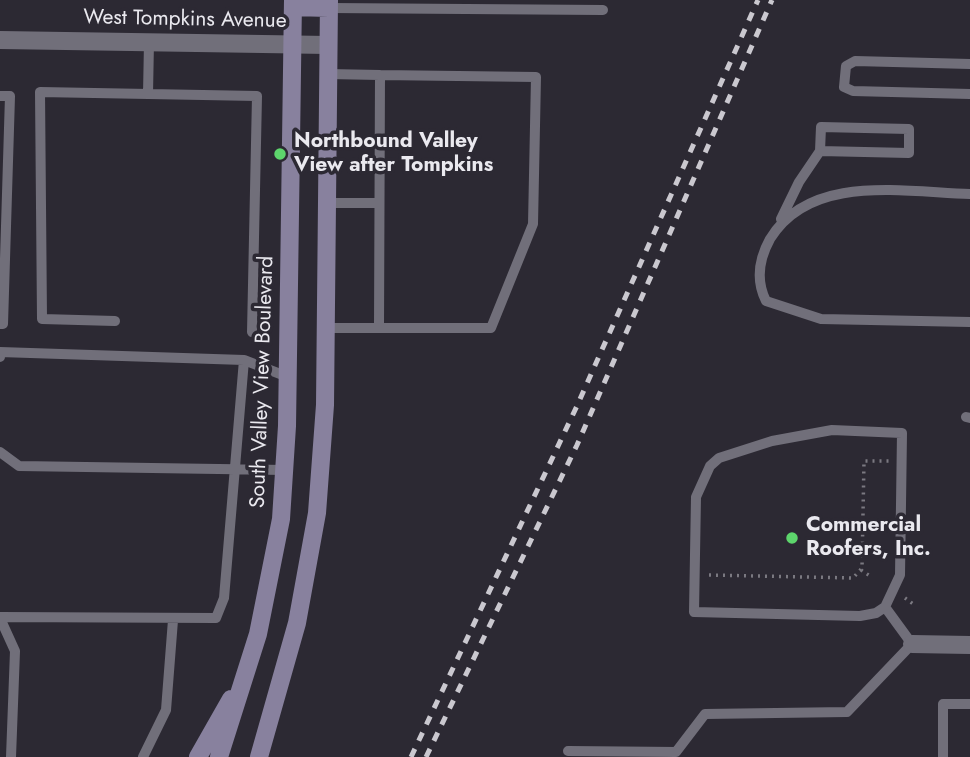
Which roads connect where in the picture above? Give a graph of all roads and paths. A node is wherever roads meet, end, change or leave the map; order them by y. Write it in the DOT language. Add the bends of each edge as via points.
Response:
graph roads {
  1 [pos="293,3"];
  2 [pos="329,4"];
  3 [pos="603,10"];
  4 [pos="0,40"];
  5 [pos="149,42"];
  6 [pos="292,44"];
  7 [pos="328,45"];
  8 [pos="970,64"];
  9 [pos="328,74"];
  10 [pos="380,75"];
  11 [pos="148,94"];
  12 [pos="970,94"];
  13 [pos="0,96"];
  14 [pos="821,151"];
  15 [pos="970,194"];
  16 [pos="326,203"];
  17 [pos="379,203"];
  18 [pos="772,237"];
  19 [pos="115,321"];
  20 [pos="970,322"];
  21 [pos="0,324"];
  22 [pos="379,327"];
  23 [pos="324,328"];
  24 [pos="252,332"];
  25 [pos="0,357"];
  26 [pos="244,360"];
  27 [pos="288,377"];
  28 [pos="0,452"];
  29 [pos="901,461"];
  30 [pos="233,468"];
  31 [pos="285,470"];
  32 [pos="861,570"];
  33 [pos="694,574"];
  34 [pos="870,576"];
  35 [pos="905,598"];
  36 [pos="916,606"];
  37 [pos="885,607"];
  38 [pos="0,617"];
  39 [pos="173,620"];
  40 [pos="912,644"];
  41 [pos="970,645"];
  42 [pos="249,669"];
  43 [pos="970,704"];
  44 [pos="568,751"];
  45 [pos="11,757"];
  46 [pos="143,757"];
  47 [pos="198,757"];
  48 [pos="219,757"];
  49 [pos="257,757"];
  50 [pos="943,757"];
  1 -- 2 [label="main road"];
  1 -- 6 [label="main road, South Valley View Boulevard"];
  2 -- 3 [label="lane"];
  2 -- 7 [label="main road"];
  4 -- 5 [label="street, West Tompkins Avenue"];
  5 -- 6 [label="street, West Tompkins Avenue"];
  5 -- 11 [label="lane"];
  6 -- 7 [label="street, West Tompkins Avenue"];
  6 -- 27 [label="main road, South Valley View Boulevard"];
  7 -- 9 [label="main road"];
  8 -- 12 [label="lane" via="855,61 846,66 844,76 844,87 853,91"];
  9 -- 10 [label="lane"];
  9 -- 16 [label="main road"];
  10 -- 17 [label="lane"];
  10 -- 22 [label="lane" via="536,77 533,225 491,328"];
  11 -- 19 [label="lane" via="40,92 42,319"];
  11 -- 24 [label="lane" via="257,96"];
  13 -- 21 [label="lane" via="10,96"];
  14 -- 14 [label="lane" via="821,127 908,129 909,153"];
  14 -- 18 [label="lane" via="799,182"];
  15 -- 18 [label="lane" via="847,191 796,210"];
  16 -- 17 [label="lane"];
  16 -- 23 [label="main road"];
  17 -- 22 [label="lane"];
  18 -- 20 [label="lane" via="763,251 760,270 760,289 766,301 821,319"];
  22 -- 23 [label="lane"];
  23 -- 49 [label="main road" via="325,405 317,513 297,623"];
  25 -- 26 [label="lane" via="1,352"];
  26 -- 27 [label="lane"];
  26 -- 30 [label="lane"];
  27 -- 31 [label="main road, South Valley View Boulevard"];
  28 -- 30 [label="lane" via="19,466"];
  29 -- 32 [label="path" via="864,461"];
  29 -- 33 [label="lane" via="902,433 832,430 772,441 719,458 710,466 696,497"];
  29 -- 37 [label="lane" via="900,575"];
  30 -- 31 [label="lane"];
  30 -- 39 [label="lane" via="224,598 216,618"];
  31 -- 42 [label="main road, South Valley View Boulevard" via="276,549"];
  32 -- 33 [label="path" via="853,578"];
  32 -- 34 [label="path"];
  33 -- 37 [label="lane" via="694,612 860,616"];
  35 -- 36 [label="path"];
  37 -- 40 [label="lane"];
  38 -- 39 [label="lane"];
  38 -- 45 [label="lane" via="15,651"];
  39 -- 46 [label="lane" via="166,710"];
  40 -- 41 [label="street"];
  40 -- 44 [label="lane" via="847,712 705,714 676,752"];
  42 -- 47 [label="main road"];
  42 -- 48 [label="main road, South Valley View Boulevard"];
  43 -- 50 [label="lane" via="943,704"];
}
